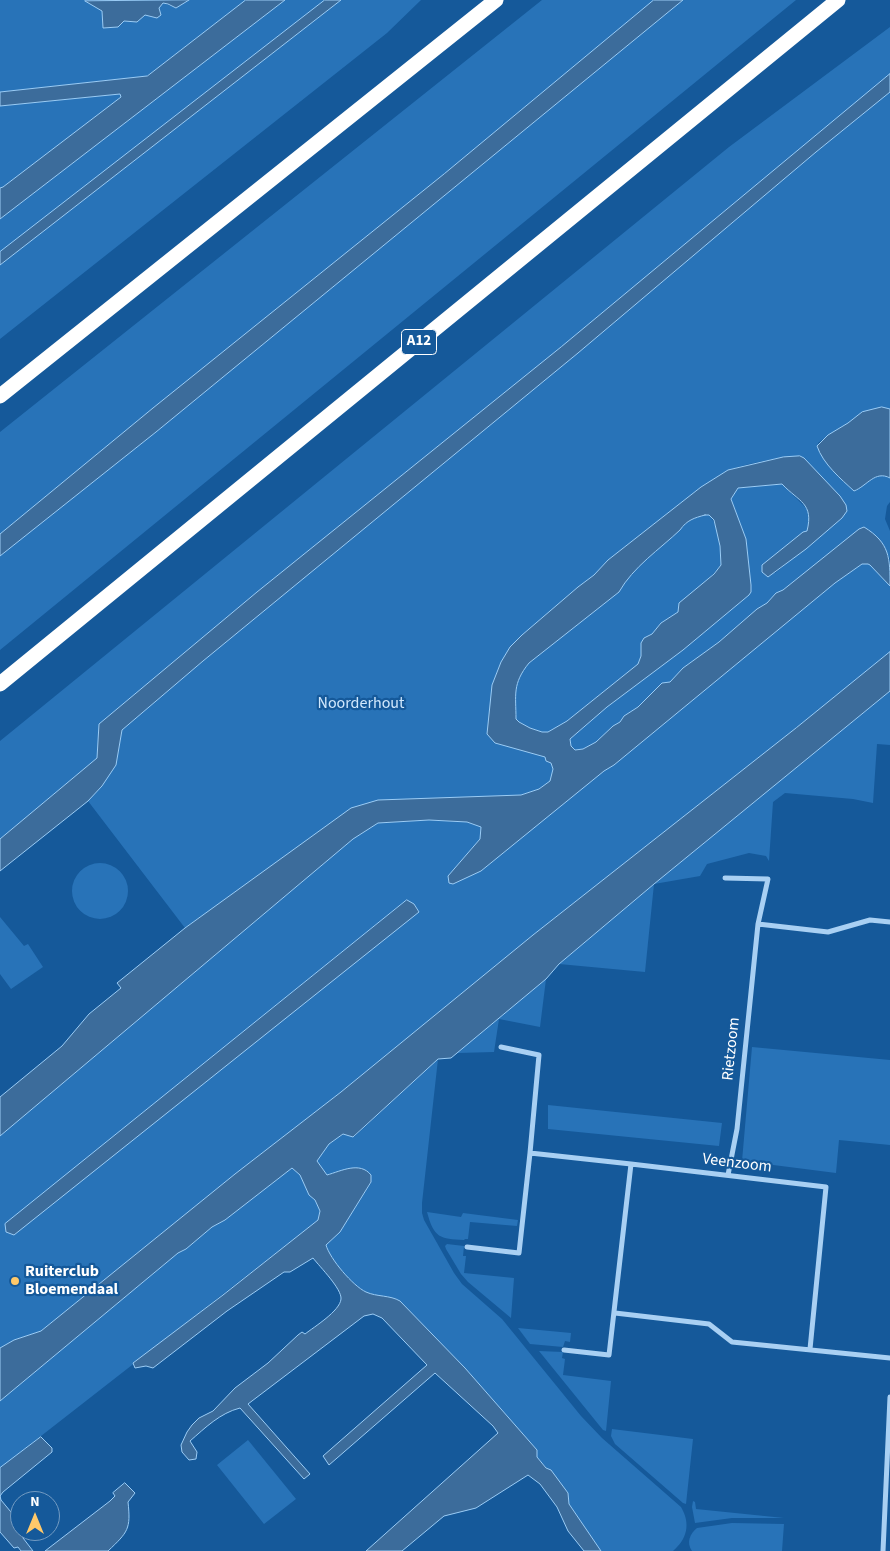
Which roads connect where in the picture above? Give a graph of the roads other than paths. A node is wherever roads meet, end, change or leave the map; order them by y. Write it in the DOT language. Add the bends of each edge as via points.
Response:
graph roads {
  1 [pos="496,0"];
  2 [pos="838,0"];
  3 [pos="0,396"];
  4 [pos="0,684"];
  5 [pos="725,878"];
  6 [pos="890,922"];
  7 [pos="758,924"];
  8 [pos="501,1047"];
  9 [pos="530,1153"];
  10 [pos="631,1164"];
  11 [pos="728,1175"];
  12 [pos="467,1247"];
  13 [pos="615,1313"];
  14 [pos="810,1349"];
  15 [pos="564,1350"];
  16 [pos="890,1358"];
  17 [pos="890,1398"];
  18 [pos="883,1551"];
  1 -- 3 [label="highway"];
  2 -- 4 [label="highway, A12"];
  5 -- 7 [label="street, Rietzoom" via="768,879"];
  6 -- 7 [label="street" via="870,920 828,932"];
  7 -- 11 [label="street, Rietzoom" via="737,1128"];
  8 -- 9 [label="street" via="539,1055"];
  9 -- 10 [label="street"];
  9 -- 12 [label="street" via="519,1252"];
  10 -- 11 [label="street, Veenzoom"];
  10 -- 13 [label="street"];
  11 -- 14 [label="street, Veenzoom" via="826,1187"];
  13 -- 14 [label="street" via="709,1324 732,1342"];
  13 -- 15 [label="street" via="609,1355"];
  14 -- 16 [label="street"];
  17 -- 18 [label="street"];
}
